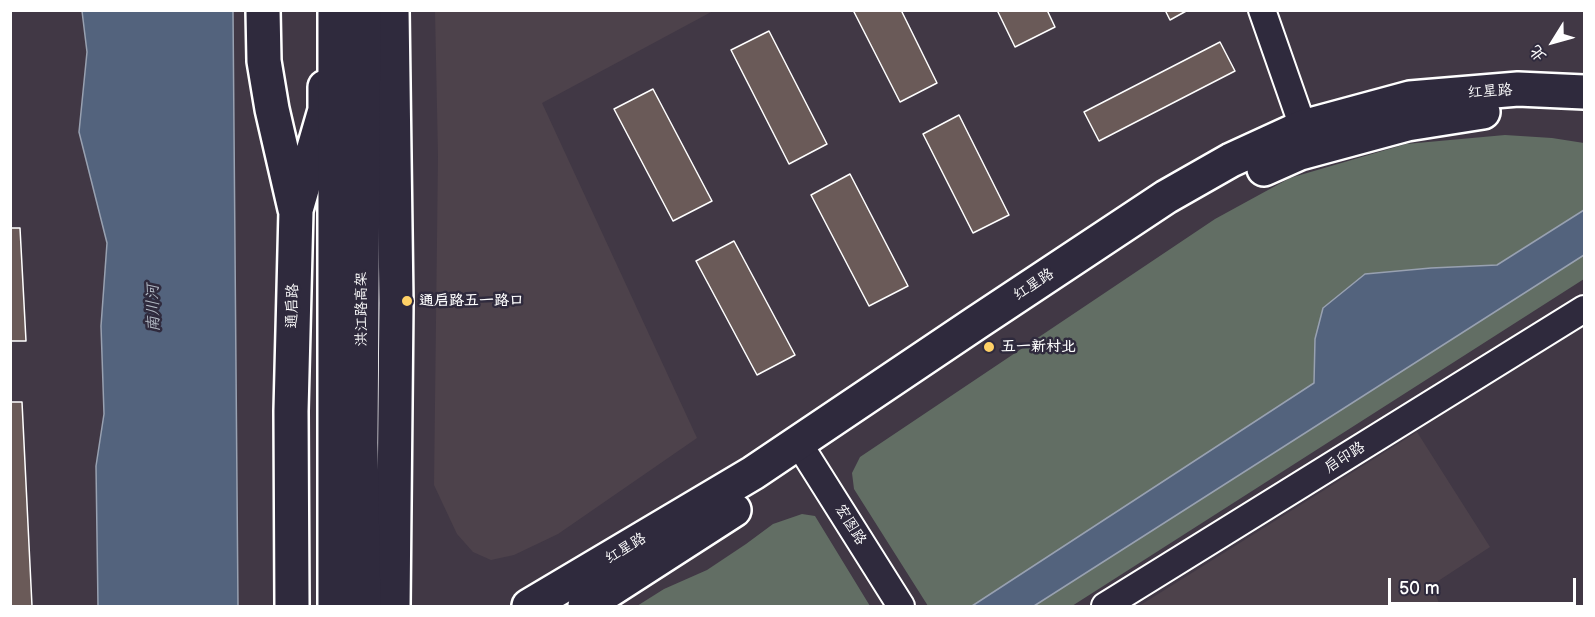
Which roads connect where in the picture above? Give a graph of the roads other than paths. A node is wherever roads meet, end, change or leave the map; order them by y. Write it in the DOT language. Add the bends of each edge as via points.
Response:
graph roads {
  1 [pos="262,10"];
  2 [pos="364,10"];
  3 [pos="392,10"];
  4 [pos="1262,10"];
  5 [pos="331,15"];
  6 [pos="1584,92"];
  7 [pos="1584,113"];
  8 [pos="1303,127"];
  9 [pos="296,210"];
  10 [pos="1584,309"];
  11 [pos="804,452"];
  12 [pos="292,606"];
  13 [pos="335,606"];
  14 [pos="364,606"];
  15 [pos="393,606"];
  16 [pos="529,606"];
  17 [pos="585,606"];
  18 [pos="901,606"];
  19 [pos="1106,606"];
  1 -- 9 [label="main road" via="270,99"];
  2 -- 14 [label="main road, 洪江路高架"];
  3 -- 15 [label="main road" via="396,303"];
  4 -- 8 [label="street"];
  5 -- 9 [label="main road, 通启路" via="325,110"];
  5 -- 13 [label="main road, 洪江路高架"];
  6 -- 8 [label="main road, 红星路" via="1518,89 1410,98"];
  7 -- 11 [label="main road, 红星路" via="1516,107 1407,124 1300,153 1228,185 1163,223"];
  8 -- 11 [label="main road, 红星路" via="1231,160 1166,197 976,323"];
  9 -- 12 [label="main road, 通启路"];
  10 -- 19 [label="street, 启印路"];
  11 -- 16 [label="main road, 红星路" via="753,473"];
  11 -- 17 [label="main road, 红星路"];
  11 -- 18 [label="street, 宏图路"];
}
